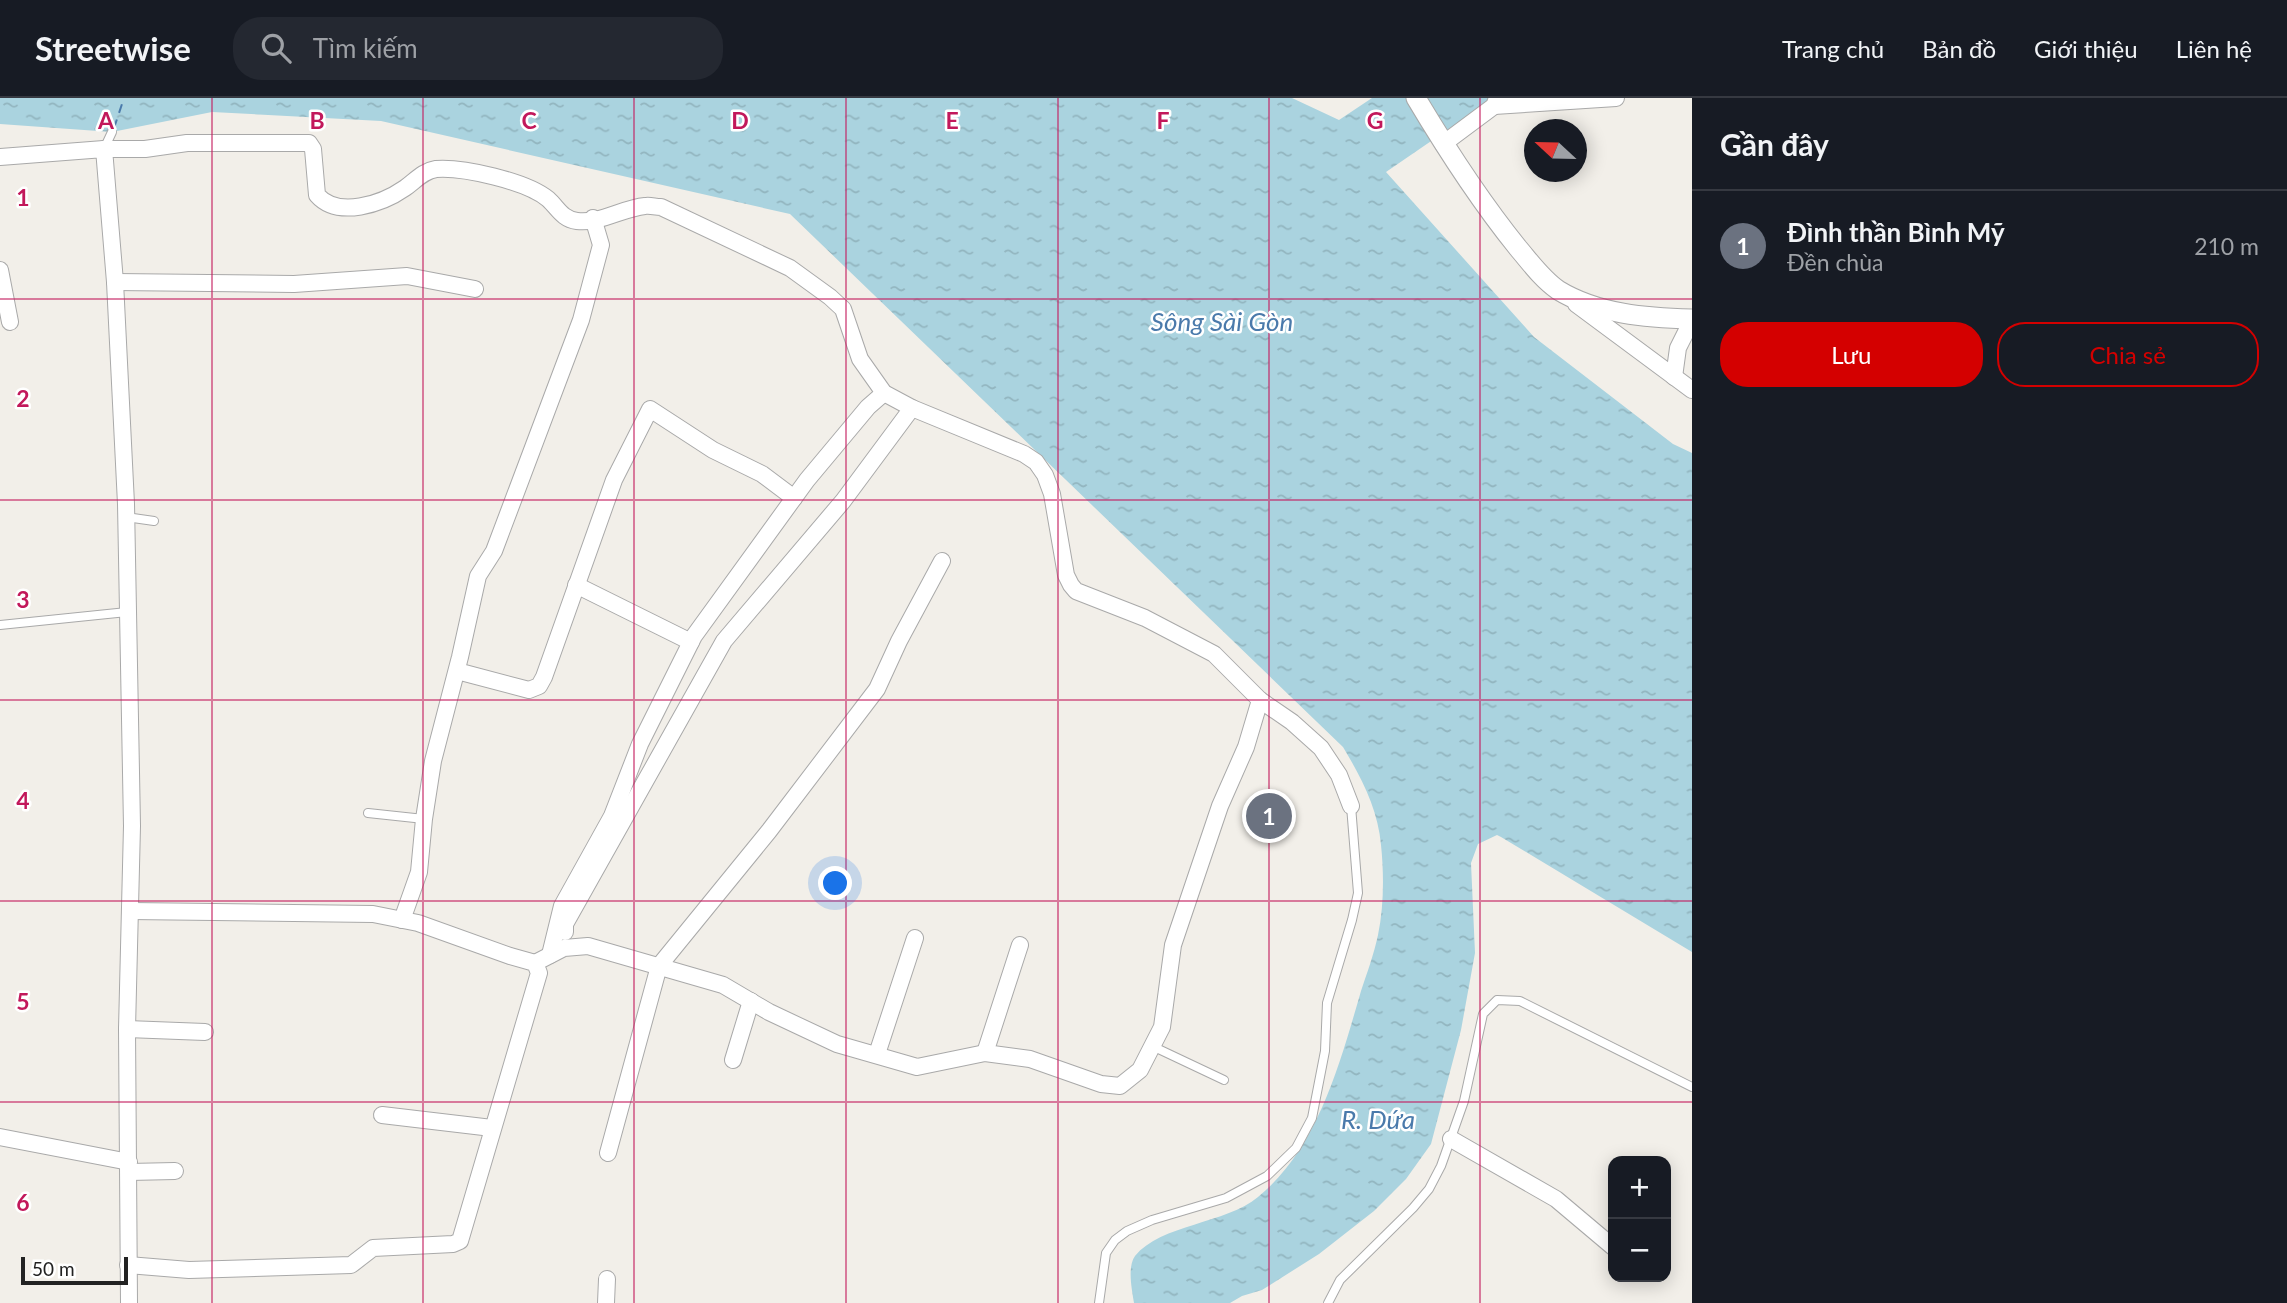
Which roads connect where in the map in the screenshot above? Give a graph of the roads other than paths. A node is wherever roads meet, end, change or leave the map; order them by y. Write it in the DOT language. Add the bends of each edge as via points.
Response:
graph roads {
  1 [pos="1416,98"];
  2 [pos="1616,98"];
  3 [pos="1496,102"];
  4 [pos="112,132"];
  5 [pos="1442,142"];
  6 [pos="104,149"];
  7 [pos="0,157"];
  8 [pos="593,218"];
  9 [pos="0,270"];
  10 [pos="116,282"];
  11 [pos="475,289"];
  12 [pos="1558,289"];
  13 [pos="1692,320"];
  14 [pos="10,322"];
  15 [pos="1674,377"];
  16 [pos="1692,390"];
  17 [pos="884,393"];
  18 [pos="912,408"];
  19 [pos="794,498"];
  20 [pos="126,517"];
  21 [pos="154,520"];
  22 [pos="942,561"];
  23 [pos="576,585"];
  24 [pos="127,612"];
  25 [pos="0,625"];
  26 [pos="691,642"];
  27 [pos="457,670"];
  28 [pos="1259,700"];
  29 [pos="1351,806"];
  30 [pos="368,813"];
  31 [pos="424,819"];
  32 [pos="130,911"];
  33 [pos="402,920"];
  34 [pos="915,938"];
  35 [pos="1020,945"];
  36 [pos="557,952"];
  37 [pos="535,962"];
  38 [pos="659,967"];
  39 [pos="751,1001"];
  40 [pos="127,1029"];
  41 [pos="205,1032"];
  42 [pos="1152,1046"];
  43 [pos="985,1053"];
  44 [pos="877,1054"];
  45 [pos="733,1060"];
  46 [pos="1224,1080"];
  47 [pos="1692,1087"];
  48 [pos="382,1115"];
  49 [pos="492,1128"];
  50 [pos="0,1137"];
  51 [pos="1451,1139"];
  52 [pos="608,1153"];
  53 [pos="129,1167"];
  54 [pos="175,1171"];
  55 [pos="1608,1243"];
  56 [pos="128,1270"];
  57 [pos="607,1279"];
  58 [pos="115,1303"];
  59 [pos="129,1303"];
  60 [pos="606,1303"];
  61 [pos="1099,1303"];
  62 [pos="1328,1303"];
  1 -- 5 [label="street"];
  2 -- 3 [label="street"];
  3 -- 5 [label="street"];
  4 -- 6 [label="lane"];
  5 -- 12 [label="street" via="1509,236"];
  6 -- 7 [label="street"];
  6 -- 8 [label="street" via="187,143 306,143 313,149 317,195 332,206 373,203 392,196 428,170 452,168 523,185 548,199 566,218"];
  6 -- 10 [label="street"];
  8 -- 17 [label="street" via="660,207 790,268 843,309 860,359"];
  8 -- 27 [label="street" via="601,245 581,320 494,551 478,576"];
  9 -- 14 [label="street"];
  10 -- 11 [label="street" via="294,284 407,276"];
  10 -- 20 [label="street"];
  12 -- 13 [label="street" via="1616,312"];
  12 -- 15 [label="street"];
  13 -- 15 [label="street" via="1678,348"];
  15 -- 16 [label="street"];
  17 -- 18 [label="street"];
  17 -- 19 [label="street"];
  18 -- 28 [label="street" via="1036,462 1052,494 1066,575 1076,591 1145,618 1214,654"];
  18 -- 36 [label="street" via="843,501 724,641 565,924"];
  19 -- 23 [label="street" via="762,474 713,450 650,409 614,480"];
  19 -- 26 [label="street"];
  20 -- 21 [label="lane"];
  20 -- 24 [label="street"];
  22 -- 38 [label="street" via="877,689"];
  23 -- 26 [label="street"];
  23 -- 27 [label="street" via="539,686 528,690"];
  24 -- 25 [label="lane"];
  24 -- 32 [label="street"];
  26 -- 36 [label="street" via="640,744 611,816 562,906"];
  27 -- 31 [label="street" via="433,761"];
  28 -- 29 [label="street" via="1321,748 1339,775"];
  28 -- 42 [label="street" via="1247,747 1220,806 1173,945 1162,1027"];
  29 -- 61 [label="lane" via="1357,893 1326,1003 1325,1051 1312,1118 1296,1148 1267,1176 1226,1198 1152,1220 1115,1240 1106,1253"];
  30 -- 31 [label="lane"];
  31 -- 33 [label="street" via="419,872"];
  32 -- 33 [label="street" via="373,914"];
  32 -- 40 [label="street"];
  33 -- 37 [label="street"];
  34 -- 44 [label="street"];
  35 -- 43 [label="street"];
  36 -- 37 [label="street"];
  36 -- 38 [label="street" via="588,946"];
  37 -- 49 [label="street" via="539,973"];
  38 -- 39 [label="street" via="723,985"];
  38 -- 52 [label="street"];
  39 -- 44 [label="street" via="837,1044"];
  39 -- 45 [label="street"];
  40 -- 41 [label="street"];
  40 -- 53 [label="street"];
  42 -- 43 [label="street" via="1140,1069 1120,1086 1030,1059"];
  42 -- 46 [label="lane"];
  43 -- 44 [label="street" via="916,1067"];
  47 -- 51 [label="lane" via="1520,1001 1497,1000 1483,1014"];
  48 -- 49 [label="street"];
  49 -- 56 [label="street" via="463,1236 453,1244 373,1248 351,1265"];
  50 -- 53 [label="street"];
  51 -- 55 [label="street" via="1556,1199"];
  51 -- 62 [label="lane" via="1429,1189 1340,1280"];
  53 -- 54 [label="street"];
  53 -- 56 [label="street"];
  56 -- 58 [label="street"];
  56 -- 59 [label="street"];
  57 -- 60 [label="street"];
}
